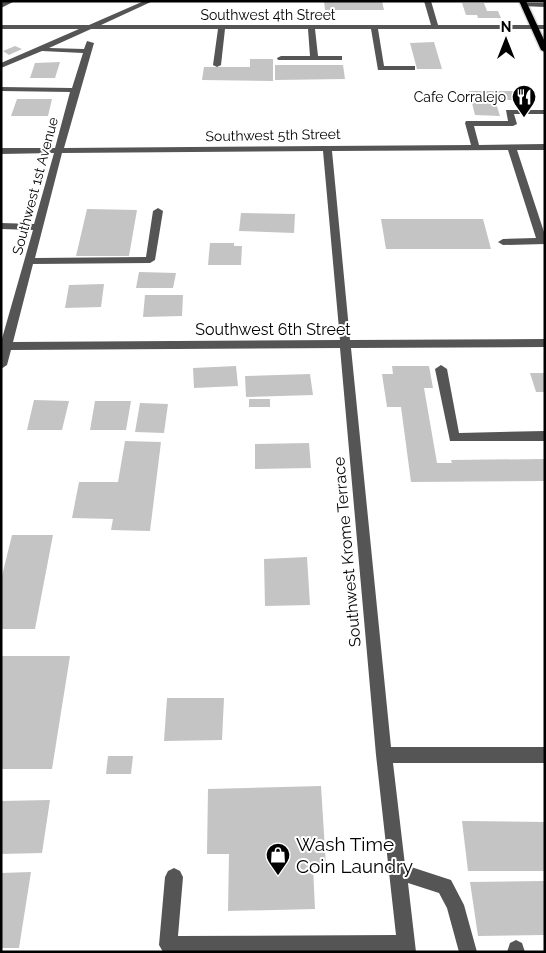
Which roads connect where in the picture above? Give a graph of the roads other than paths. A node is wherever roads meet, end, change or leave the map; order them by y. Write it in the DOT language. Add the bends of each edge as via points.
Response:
graph roads {
  1 [pos="12,1"];
  2 [pos="150,1"];
  3 [pos="427,1"];
  4 [pos="523,3"];
  5 [pos="545,5"];
  6 [pos="1,6"];
  7 [pos="1,27"];
  8 [pos="49,27"];
  9 [pos="92,27"];
  10 [pos="312,27"];
  11 [pos="374,27"];
  12 [pos="435,27"];
  13 [pos="534,27"];
  14 [pos="545,27"];
  15 [pos="222,28"];
  16 [pos="61,41"];
  17 [pos="39,50"];
  18 [pos="545,50"];
  19 [pos="281,58"];
  20 [pos="314,58"];
  21 [pos="339,58"];
  22 [pos="3,64"];
  23 [pos="217,65"];
  24 [pos="412,68"];
  25 [pos="1,90"];
  26 [pos="75,90"];
  27 [pos="545,112"];
  28 [pos="327,148"];
  29 [pos="476,148"];
  30 [pos="512,148"];
  31 [pos="545,148"];
  32 [pos="59,151"];
  33 [pos="1,152"];
  34 [pos="158,211"];
  35 [pos="1,226"];
  36 [pos="38,227"];
  37 [pos="543,241"];
  38 [pos="503,242"];
  39 [pos="28,261"];
  40 [pos="545,343"];
  41 [pos="345,345"];
  42 [pos="4,346"];
  43 [pos="1,365"];
  44 [pos="440,369"];
  45 [pos="545,436"];
  46 [pos="384,755"];
  47 [pos="545,756"];
  48 [pos="398,870"];
  49 [pos="174,877"];
  50 [pos="407,948"];
  51 [pos="468,952"];
  1 -- 6 [label="street"];
  2 -- 9 [label="street"];
  3 -- 12 [label="street"];
  4 -- 5 [label="street"];
  4 -- 13 [label="main road"];
  7 -- 8 [label="street, Southwest 4th Street"];
  8 -- 9 [label="street, Southwest 4th Street"];
  8 -- 16 [label="street" via="60,32"];
  9 -- 15 [label="street, Southwest 4th Street"];
  9 -- 16 [label="street"];
  10 -- 11 [label="street, Southwest 4th Street"];
  10 -- 15 [label="street, Southwest 4th Street"];
  10 -- 20 [label="street"];
  11 -- 12 [label="street, Southwest 4th Street"];
  11 -- 24 [label="street" via="381,68"];
  12 -- 13 [label="street, Southwest 4th Street"];
  13 -- 14 [label="street, Southwest 4th Street"];
  13 -- 18 [label="main road"];
  15 -- 23 [label="street"];
  16 -- 17 [label="street"];
  17 -- 22 [label="street"];
  17 -- 26 [label="street, Southwest 1st Avenue" via="89,47"];
  19 -- 20 [label="street"];
  20 -- 21 [label="street"];
  25 -- 26 [label="street"];
  26 -- 32 [label="street, Southwest 1st Avenue"];
  27 -- 29 [label="street" via="510,112 514,124 469,123"];
  28 -- 29 [label="street, Southwest 5th Street"];
  28 -- 32 [label="street, Southwest 5th Street"];
  28 -- 41 [label="street, Southwest Krome Terrace"];
  29 -- 30 [label="street, Southwest 5th Street"];
  30 -- 31 [label="street, Southwest 5th Street"];
  30 -- 37 [label="street"];
  32 -- 33 [label="street, Southwest 5th Street"];
  32 -- 36 [label="street, Southwest 1st Avenue"];
  34 -- 39 [label="street" via="150,260"];
  35 -- 36 [label="street"];
  36 -- 39 [label="street, Southwest 1st Avenue"];
  37 -- 38 [label="street"];
  39 -- 42 [label="street, Southwest 1st Avenue"];
  40 -- 41 [label="street, Southwest 6th Street"];
  41 -- 42 [label="street, Southwest 6th Street"];
  41 -- 46 [label="street, Southwest Krome Terrace"];
  42 -- 43 [label="street, Southwest 1st Avenue"];
  44 -- 45 [label="street" via="454,438"];
  46 -- 47 [label="street"];
  46 -- 48 [label="street, Southwest Krome Terrace"];
  48 -- 50 [label="street, Southwest Krome Terrace"];
  48 -- 51 [label="street" via="445,886 455,905"];
  49 -- 50 [label="street" via="168,945"];
}
